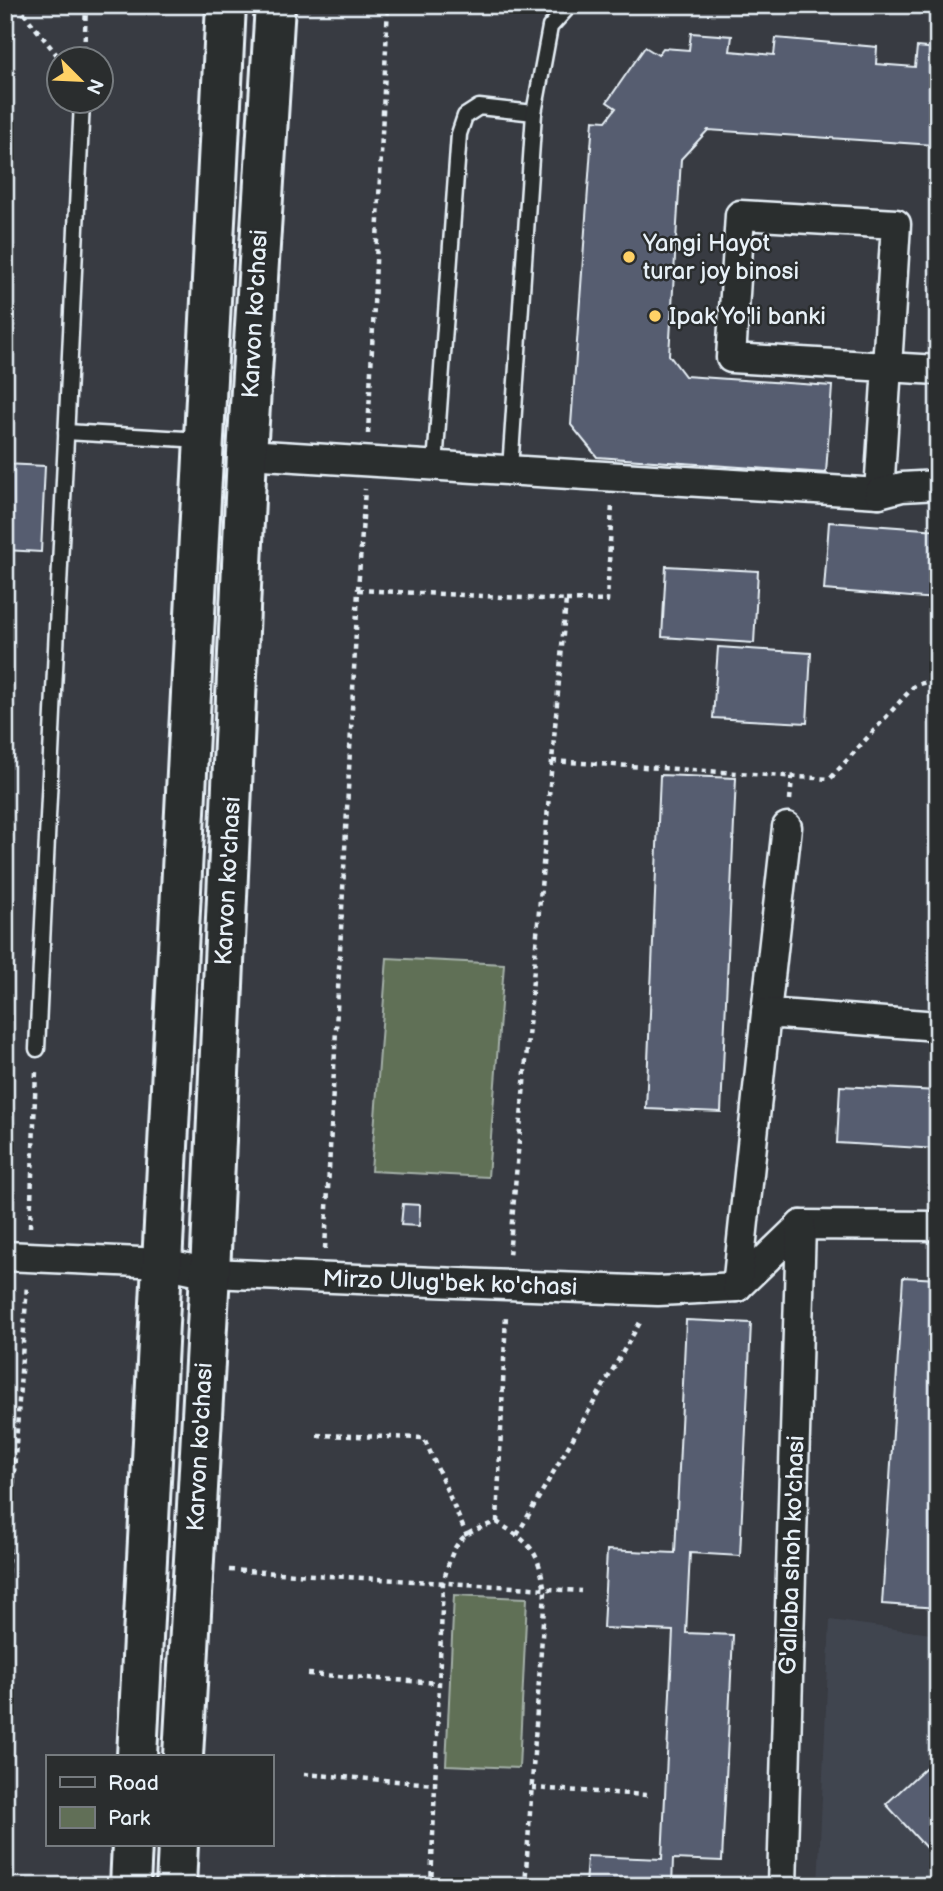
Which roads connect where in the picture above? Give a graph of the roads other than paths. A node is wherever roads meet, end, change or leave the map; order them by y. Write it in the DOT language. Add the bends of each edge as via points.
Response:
graph roads {
  1 [pos="226,5"];
  2 [pos="275,5"];
  3 [pos="570,5"];
  4 [pos="534,113"];
  5 [pos="81,116"];
  6 [pos="887,368"];
  7 [pos="938,369"];
  8 [pos="66,432"];
  9 [pos="204,440"];
  10 [pos="247,454"];
  11 [pos="435,466"];
  12 [pos="510,470"];
  13 [pos="938,485"];
  14 [pos="879,493"];
  15 [pos="787,827"];
  16 [pos="765,1013"];
  17 [pos="938,1026"];
  18 [pos="37,1049"];
  19 [pos="802,1225"];
  20 [pos="938,1226"];
  21 [pos="17,1256"];
  22 [pos="163,1263"];
  23 [pos="209,1273"];
  24 [pos="737,1287"];
  25 [pos="137,1755"];
  26 [pos="183,1755"];
  27 [pos="132,1846"];
  28 [pos="178,1846"];
  29 [pos="130,1886"];
  30 [pos="176,1886"];
  31 [pos="782,1886"];
  1 -- 9 [label="main road"];
  2 -- 10 [label="main road, Karvon ko'chasi"];
  3 -- 4 [label="lane" via="550,27"];
  4 -- 11 [label="lane" via="479,107 465,116 459,134"];
  4 -- 12 [label="lane"];
  5 -- 8 [label="lane"];
  6 -- 6 [label="street" via="896,224 740,215 731,358"];
  6 -- 7 [label="street"];
  6 -- 14 [label="street"];
  8 -- 9 [label="lane"];
  8 -- 18 [label="lane"];
  9 -- 22 [label="main road"];
  10 -- 11 [label="street"];
  10 -- 23 [label="main road, Karvon ko'chasi"];
  11 -- 12 [label="street"];
  12 -- 14 [label="street"];
  13 -- 14 [label="street"];
  15 -- 16 [label="street"];
  16 -- 17 [label="street"];
  16 -- 24 [label="street"];
  19 -- 20 [label="street"];
  19 -- 24 [label="street"];
  19 -- 31 [label="street, G'allaba shoh ko'chasi"];
  21 -- 22 [label="street, Mirzo Ulug'bek ko'chasi"];
  22 -- 23 [label="street, Mirzo Ulug'bek ko'chasi"];
  22 -- 25 [label="main road"];
  23 -- 24 [label="street, Mirzo Ulug'bek ko'chasi" via="658,1291"];
  23 -- 26 [label="main road, Karvon ko'chasi"];
  27 -- 29 [label="main road"];
  28 -- 30 [label="main road"];
}
